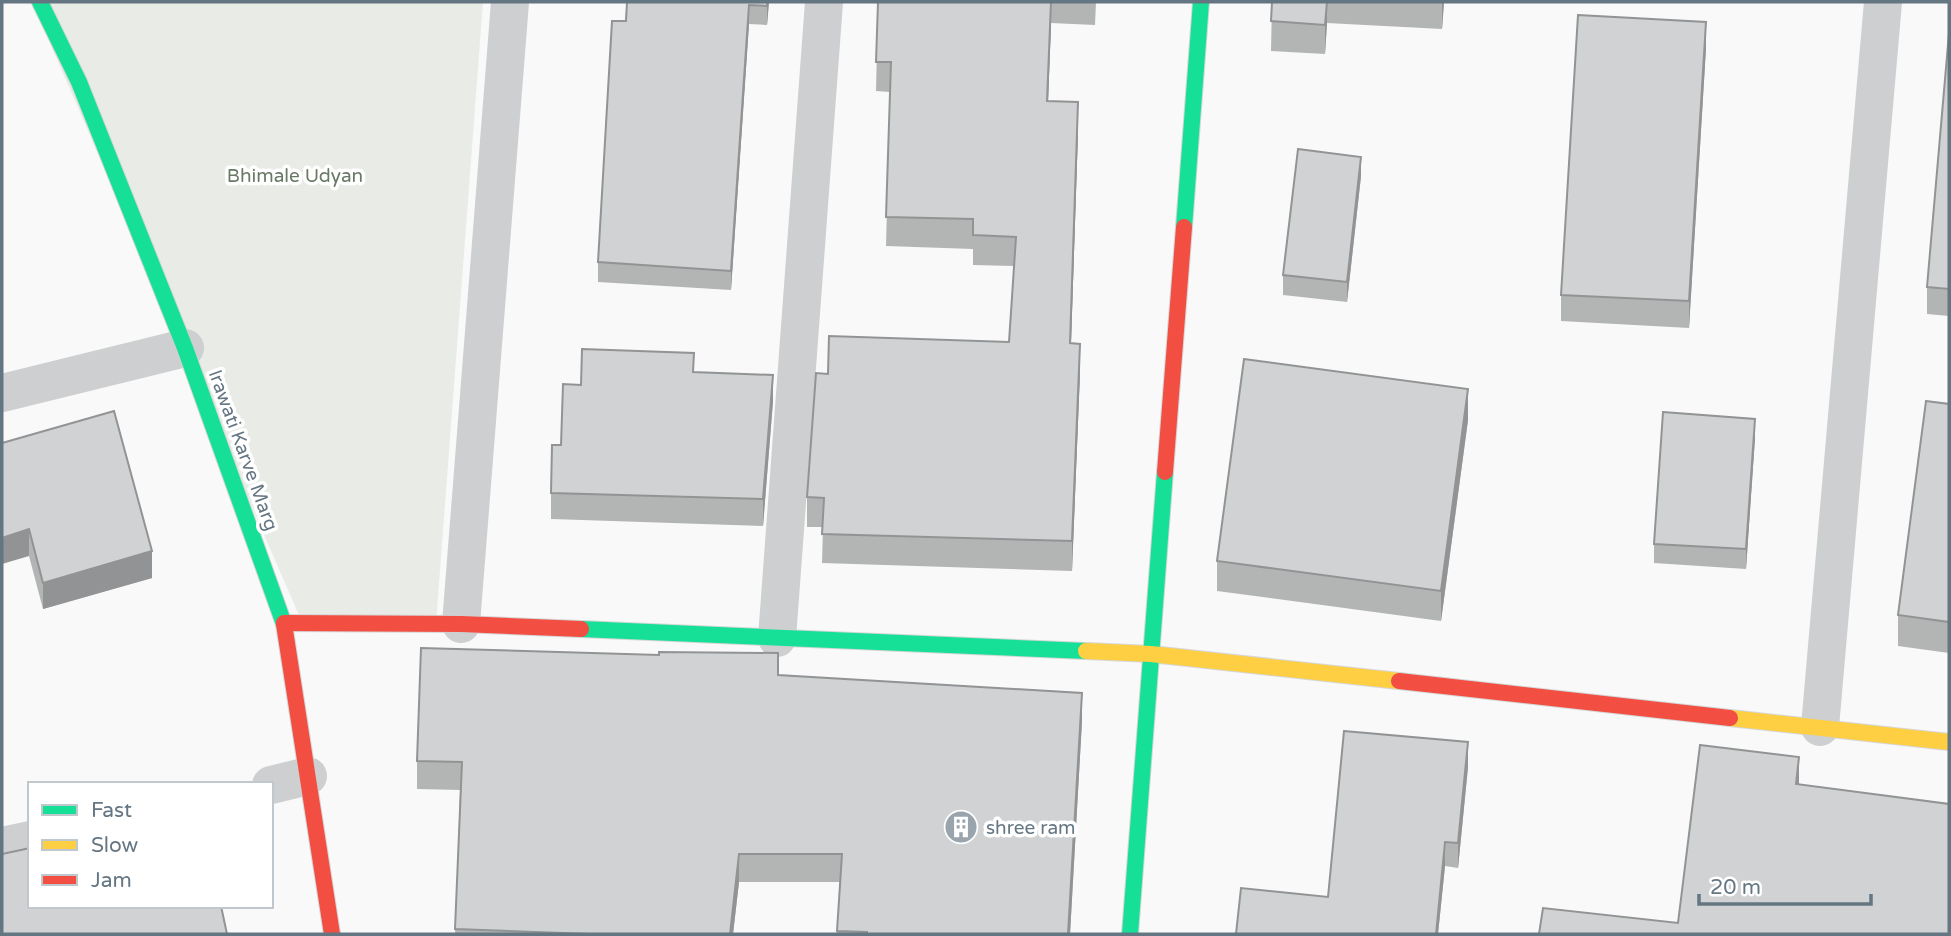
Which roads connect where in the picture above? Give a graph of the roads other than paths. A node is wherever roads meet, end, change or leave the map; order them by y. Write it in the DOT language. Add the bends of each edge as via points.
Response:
graph roads {
  1 [pos="40,2"];
  2 [pos="510,2"];
  3 [pos="824,2"];
  4 [pos="1201,2"];
  5 [pos="1884,2"];
  6 [pos="184,348"];
  7 [pos="2,393"];
  8 [pos="284,622"];
  9 [pos="461,624"];
  10 [pos="777,638"];
  11 [pos="1151,654"];
  12 [pos="1820,727"];
  13 [pos="1949,742"];
  14 [pos="308,776"];
  15 [pos="273,785"];
  16 [pos="28,840"];
  17 [pos="2,846"];
  18 [pos="332,934"];
  19 [pos="1130,934"];
  1 -- 6 [label="street, Irawati Karve Marg" via="79,82"];
  2 -- 9 [label="street"];
  3 -- 10 [label="street"];
  4 -- 11 [label="street"];
  5 -- 12 [label="street"];
  6 -- 7 [label="street"];
  6 -- 8 [label="street, Irawati Karve Marg"];
  8 -- 9 [label="street"];
  8 -- 14 [label="street, Irawati Karve Marg"];
  9 -- 10 [label="street"];
  10 -- 11 [label="street"];
  11 -- 12 [label="street"];
  11 -- 19 [label="street"];
  12 -- 13 [label="street"];
  14 -- 15 [label="street"];
  14 -- 18 [label="street, Irawati Karve Marg"];
  16 -- 17 [label="street"];
}
